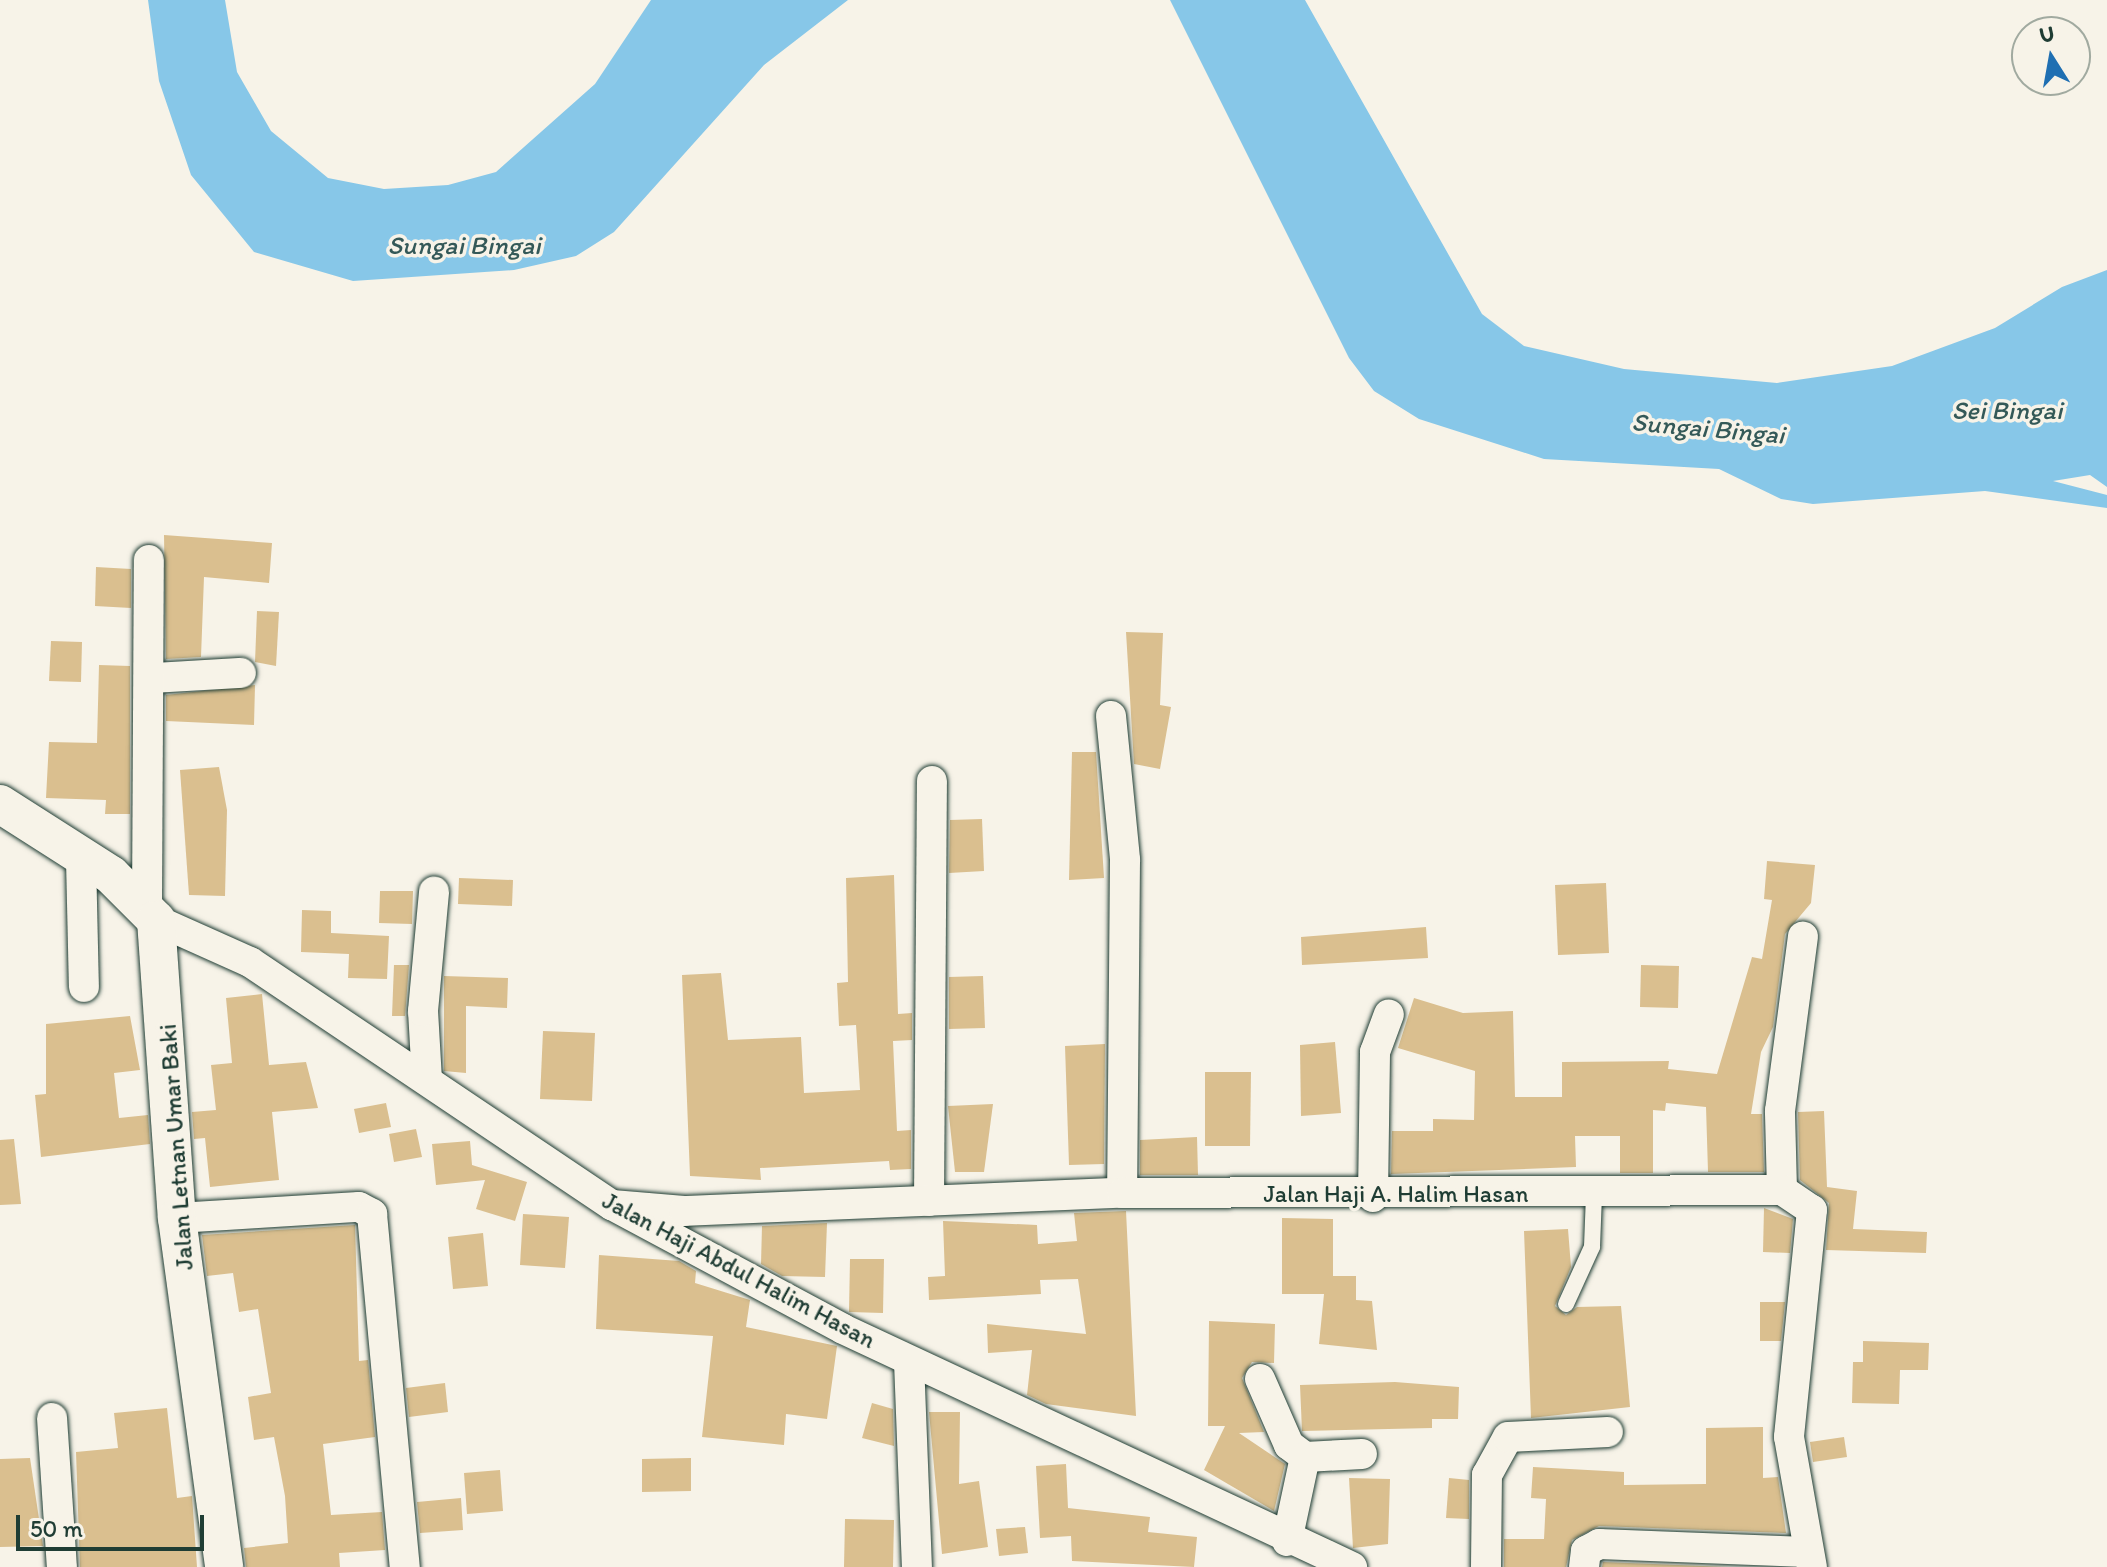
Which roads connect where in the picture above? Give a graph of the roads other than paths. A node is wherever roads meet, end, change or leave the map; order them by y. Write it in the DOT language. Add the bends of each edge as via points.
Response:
graph roads {
  1 [pos="149,560"];
  2 [pos="241,673"];
  3 [pos="153,678"];
  4 [pos="1111,716"];
  5 [pos="932,781"];
  6 [pos="0,804"];
  7 [pos="81,859"];
  8 [pos="434,892"];
  9 [pos="152,914"];
  10 [pos="1803,937"];
  11 [pos="84,987"];
  12 [pos="1389,1014"];
  13 [pos="427,1080"];
  14 [pos="1782,1190"];
  15 [pos="1122,1193"];
  16 [pos="1594,1194"];
  17 [pos="1373,1197"];
  18 [pos="929,1201"];
  19 [pos="612,1205"];
  20 [pos="177,1218"];
  21 [pos="1566,1304"];
  22 [pos="909,1361"];
  23 [pos="1260,1379"];
  24 [pos="52,1418"];
  25 [pos="1608,1432"];
  26 [pos="1362,1454"];
  27 [pos="1305,1457"];
  28 [pos="1287,1541"];
  29 [pos="1809,1559"];
  30 [pos="62,1567"];
  31 [pos="224,1567"];
  32 [pos="405,1567"];
  33 [pos="917,1567"];
  34 [pos="1352,1567"];
  35 [pos="1486,1567"];
  36 [pos="1584,1567"];
  1 -- 3 [label="street"];
  2 -- 3 [label="street"];
  3 -- 9 [label="street"];
  4 -- 15 [label="street" via="1125,860"];
  5 -- 18 [label="street"];
  6 -- 7 [label="street"];
  7 -- 9 [label="street"];
  7 -- 11 [label="street"];
  8 -- 13 [label="street" via="423,1011"];
  9 -- 13 [label="street, Jalan Haji Abdul Halim Hasan" via="250,962"];
  9 -- 20 [label="street, Jalan Letnan Umar Baki"];
  10 -- 14 [label="street" via="1780,1111"];
  12 -- 17 [label="street" via="1375,1052"];
  13 -- 19 [label="street, Jalan Haji Abdul Halim Hasan"];
  14 -- 16 [label="street, Jalan Haji A. Halim Hasan"];
  14 -- 29 [label="street" via="1812,1210 1789,1437"];
  15 -- 17 [label="street, Jalan Haji A. Halim Hasan"];
  15 -- 18 [label="street, Jalan Haji A. Halim Hasan"];
  16 -- 17 [label="street, Jalan Haji A. Halim Hasan"];
  16 -- 21 [label="lane" via="1592,1247"];
  18 -- 19 [label="street, Jalan Haji A. Halim Hasan" via="684,1211"];
  19 -- 22 [label="street, Jalan Haji Abdul Halim Hasan"];
  20 -- 31 [label="street, Jalan Letnan Umar Baki"];
  20 -- 32 [label="street" via="359,1207 372,1214"];
  22 -- 28 [label="street, Jalan Haji Abdul Halim Hasan"];
  22 -- 33 [label="street"];
  23 -- 27 [label="street" via="1289,1445"];
  24 -- 30 [label="street"];
  25 -- 35 [label="street" via="1508,1437 1487,1475"];
  26 -- 27 [label="street"];
  27 -- 28 [label="street"];
  28 -- 34 [label="street, Jalan Haji Abdul Halim Hasan"];
  29 -- 36 [label="street" via="1599,1544 1586,1551"];
}
